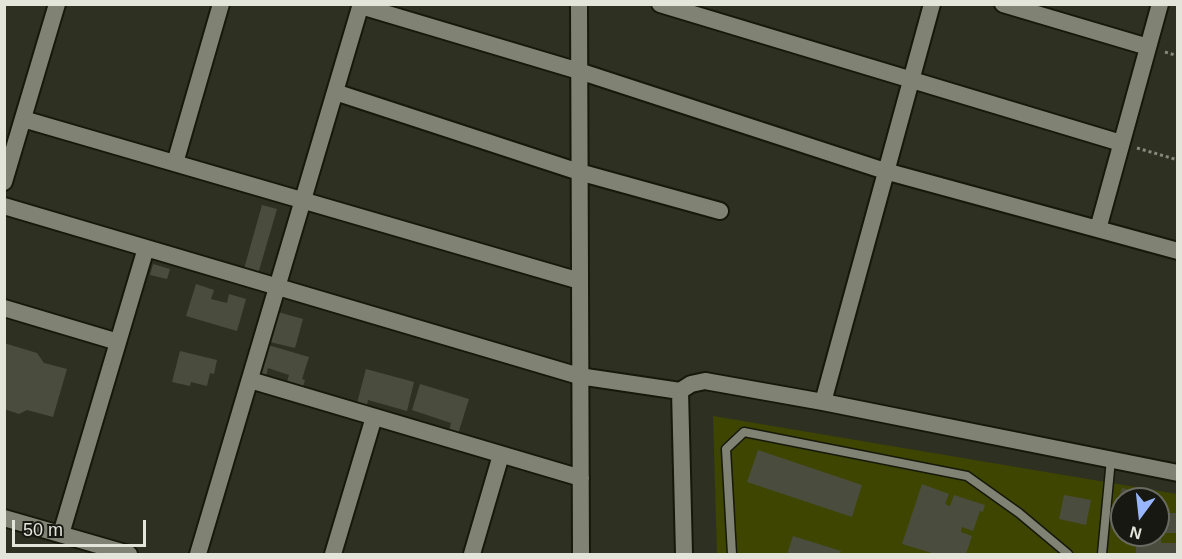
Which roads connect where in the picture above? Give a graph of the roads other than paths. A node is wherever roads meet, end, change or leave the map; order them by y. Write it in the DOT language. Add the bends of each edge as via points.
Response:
graph roads {
  1 [pos="57,4"];
  2 [pos="221,4"];
  3 [pos="579,4"];
  4 [pos="660,4"];
  5 [pos="932,4"];
  6 [pos="1003,4"];
  7 [pos="1160,4"];
  8 [pos="361,5"];
  9 [pos="1148,47"];
  10 [pos="579,71"];
  11 [pos="910,80"];
  12 [pos="335,92"];
  13 [pos="23,120"];
  14 [pos="1121,143"];
  15 [pos="175,163"];
  16 [pos="885,171"];
  17 [pos="579,172"];
  18 [pos="4,182"];
  19 [pos="303,201"];
  20 [pos="4,206"];
  21 [pos="720,211"];
  22 [pos="1098,229"];
  23 [pos="146,248"];
  24 [pos="1178,251"];
  25 [pos="580,281"];
  26 [pos="278,287"];
  27 [pos="4,308"];
  28 [pos="118,342"];
  29 [pos="579,376"];
  30 [pos="250,380"];
  31 [pos="680,391"];
  32 [pos="823,402"];
  33 [pos="374,417"];
  34 [pos="501,455"];
  35 [pos="1111,459"];
  36 [pos="1178,473"];
  37 [pos="580,478"];
  38 [pos="4,518"];
  39 [pos="61,534"];
  40 [pos="129,555"];
  41 [pos="198,555"];
  42 [pos="333,555"];
  43 [pos="472,555"];
  44 [pos="581,555"];
  45 [pos="684,555"];
  46 [pos="732,555"];
  47 [pos="1068,555"];
  48 [pos="1102,555"];
  1 -- 13 [label="street"];
  2 -- 15 [label="street"];
  3 -- 10 [label="street"];
  4 -- 11 [label="street"];
  5 -- 11 [label="street"];
  6 -- 9 [label="street"];
  7 -- 9 [label="street"];
  8 -- 10 [label="street"];
  8 -- 12 [label="street"];
  9 -- 14 [label="street"];
  10 -- 16 [label="street"];
  10 -- 17 [label="street"];
  11 -- 14 [label="street"];
  11 -- 16 [label="street"];
  12 -- 17 [label="street"];
  12 -- 19 [label="street"];
  13 -- 15 [label="street"];
  13 -- 18 [label="street"];
  14 -- 22 [label="street"];
  15 -- 19 [label="street"];
  16 -- 22 [label="street"];
  16 -- 32 [label="street"];
  17 -- 21 [label="street"];
  17 -- 25 [label="street"];
  19 -- 25 [label="street"];
  19 -- 26 [label="street"];
  20 -- 23 [label="street"];
  22 -- 24 [label="street"];
  23 -- 26 [label="street"];
  23 -- 28 [label="street"];
  25 -- 29 [label="street"];
  26 -- 29 [label="street"];
  26 -- 30 [label="street"];
  27 -- 28 [label="street"];
  28 -- 39 [label="street"];
  29 -- 31 [label="street"];
  29 -- 37 [label="street"];
  30 -- 33 [label="street"];
  30 -- 41 [label="street"];
  31 -- 32 [label="street" via="705,381"];
  31 -- 45 [label="street"];
  32 -- 35 [label="street"];
  33 -- 34 [label="street"];
  33 -- 42 [label="street"];
  34 -- 37 [label="street"];
  34 -- 43 [label="street"];
  35 -- 36 [label="street"];
  35 -- 48 [label="lane"];
  37 -- 44 [label="street"];
  38 -- 39 [label="street"];
  39 -- 40 [label="street"];
  46 -- 47 [label="lane" via="726,449 744,432 967,476"];
}
